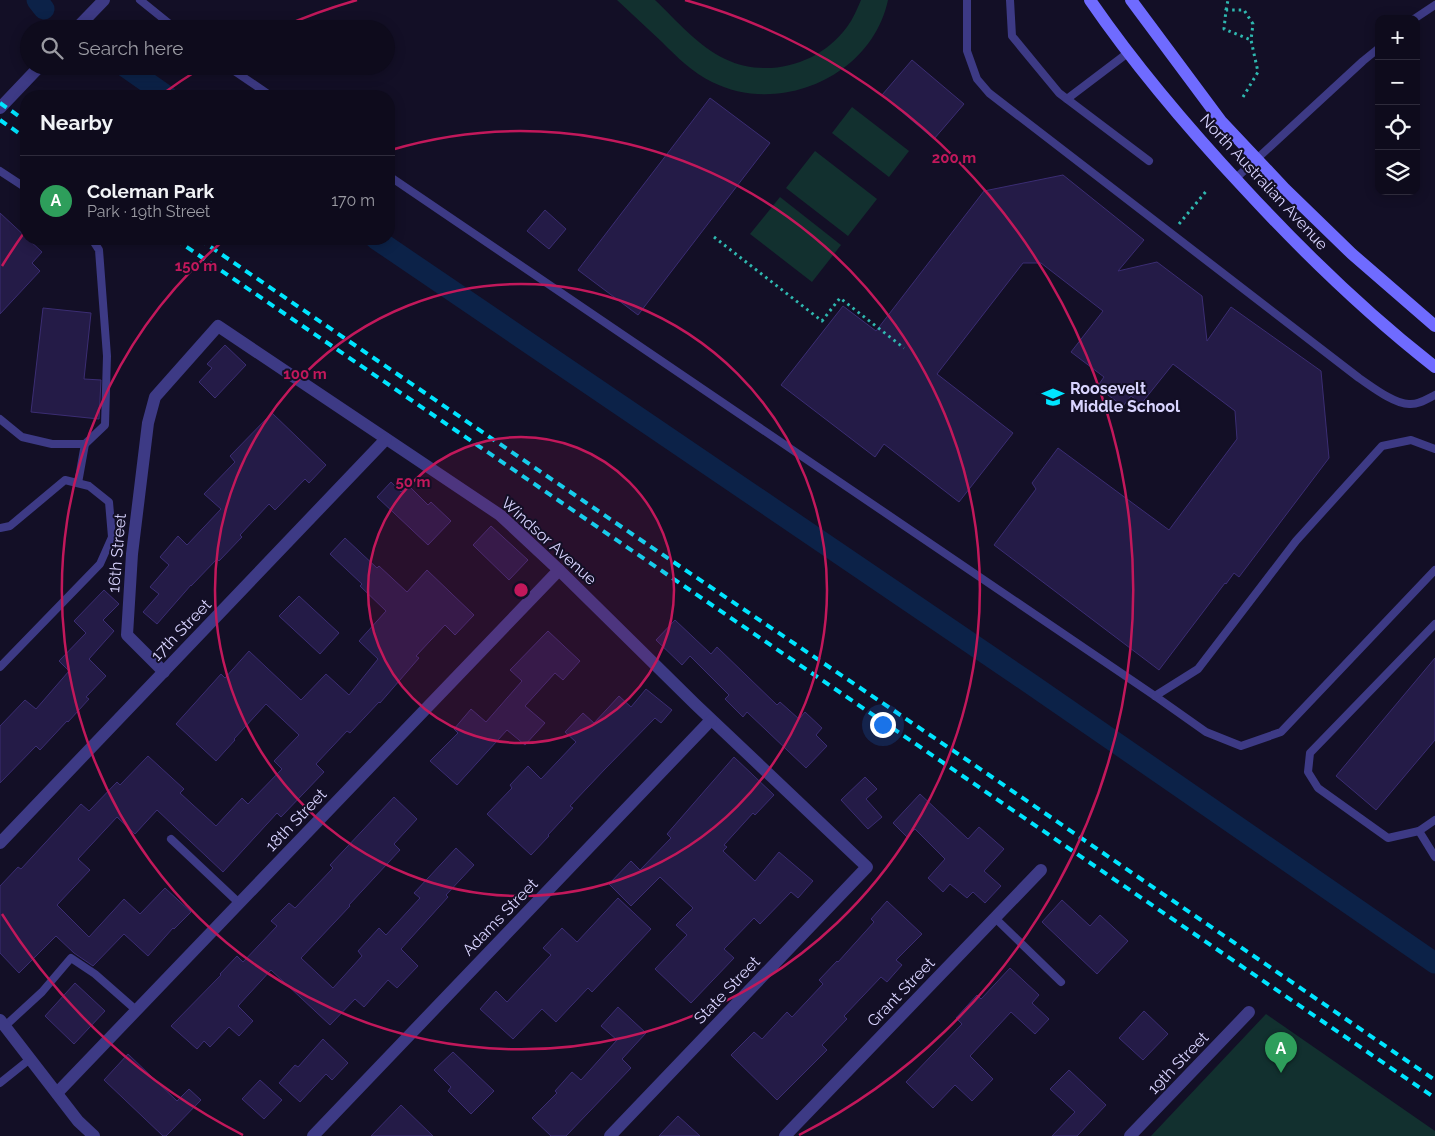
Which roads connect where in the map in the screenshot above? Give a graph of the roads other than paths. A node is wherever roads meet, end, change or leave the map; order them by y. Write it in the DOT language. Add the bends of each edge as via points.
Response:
graph roads {
  1 [pos="104,0"];
  2 [pos="140,0"];
  3 [pos="967,0"];
  4 [pos="1010,0"];
  5 [pos="1090,0"];
  6 [pos="1131,0"];
  7 [pos="1435,5"];
  8 [pos="1420,15"];
  9 [pos="85,20"];
  10 [pos="165,20"];
  11 [pos="1375,51"];
  12 [pos="1129,52"];
  13 [pos="31,75"];
  14 [pos="240,75"];
  15 [pos="263,90"];
  16 [pos="1067,99"];
  17 [pos="0,108"];
  18 [pos="1257,159"];
  19 [pos="1149,161"];
  20 [pos="0,171"];
  21 [pos="1235,179"];
  22 [pos="395,180"];
  23 [pos="20,184"];
  24 [pos="95,245"];
  25 [pos="1435,326"];
  26 [pos="1435,367"];
  27 [pos="1435,395"];
  28 [pos="0,419"];
  29 [pos="148,423"];
  30 [pos="386,439"];
  31 [pos="85,444"];
  32 [pos="1435,449"];
  33 [pos="78,483"];
  34 [pos="0,528"];
  35 [pos="559,570"];
  36 [pos="1435,570"];
  37 [pos="1435,624"];
  38 [pos="0,667"];
  39 [pos="164,672"];
  40 [pos="1155,696"];
  41 [pos="711,720"];
  42 [pos="1435,820"];
  43 [pos="1419,831"];
  44 [pos="171,839"];
  45 [pos="0,842"];
  46 [pos="1435,857"];
  47 [pos="867,867"];
  48 [pos="1041,870"];
  49 [pos="239,903"];
  50 [pos="995,918"];
  51 [pos="1061,982"];
  52 [pos="136,1010"];
  53 [pos="1249,1012"];
  54 [pos="3,1023"];
  55 [pos="30,1059"];
  56 [pos="0,1083"];
  57 [pos="57,1093"];
  58 [pos="94,1136"];
  59 [pos="312,1136"];
  60 [pos="610,1136"];
  61 [pos="785,1136"];
  62 [pos="1130,1136"];
  1 -- 9 [label="street"];
  2 -- 10 [label="lane"];
  3 -- 27 [label="lane" via="967,52 977,79 989,93 1359,378 1390,398 1408,404"];
  4 -- 16 [label="lane" via="1012,36"];
  5 -- 12 [label="main road, North Australian Avenue"];
  6 -- 18 [label="main road, North Australian Avenue" via="1221,121"];
  7 -- 8 [label="lane"];
  11 -- 18 [label="lane"];
  12 -- 16 [label="lane"];
  12 -- 21 [label="main road, North Australian Avenue" via="1154,86"];
  13 -- 17 [label="street"];
  14 -- 15 [label="lane"];
  16 -- 19 [label="lane"];
  18 -- 21 [label="lane"];
  18 -- 25 [label="main road, North Australian Avenue" via="1352,254"];
  20 -- 23 [label="lane"];
  21 -- 26 [label="main road, North Australian Avenue" via="1278,226 1346,291"];
  22 -- 40 [label="lane"];
  24 -- 31 [label="lane" via="107,356 105,424"];
  28 -- 31 [label="lane" via="22,437 52,444"];
  29 -- 30 [label="street, Windsor Avenue" via="155,397 218,326"];
  29 -- 39 [label="street, 16th Street" via="132,554 127,635"];
  30 -- 35 [label="street, Windsor Avenue" via="500,515"];
  30 -- 39 [label="street, 17th Street"];
  31 -- 33 [label="lane"];
  32 -- 40 [label="lane" via="1411,440 1382,446 1296,540 1198,669"];
  33 -- 34 [label="lane" via="65,480 10,526"];
  33 -- 38 [label="lane" via="89,486 109,502 112,537 100,564"];
  35 -- 41 [label="street, Windsor Avenue"];
  35 -- 49 [label="street, 18th Street"];
  36 -- 40 [label="lane" via="1281,732 1241,746 1206,732"];
  37 -- 43 [label="lane" via="1310,753 1308,772 1318,788 1388,838"];
  39 -- 45 [label="street, 17th Street"];
  41 -- 47 [label="street, Windsor Avenue"];
  41 -- 59 [label="street, Adams Street"];
  42 -- 43 [label="lane"];
  43 -- 46 [label="lane"];
  44 -- 49 [label="lane"];
  47 -- 60 [label="street, State Street"];
  48 -- 50 [label="street, Grant Street"];
  49 -- 52 [label="street, 18th Street"];
  50 -- 51 [label="lane"];
  50 -- 61 [label="street, Grant Street"];
  52 -- 54 [label="lane" via="71,958 42,992"];
  52 -- 57 [label="street, 18th Street"];
  53 -- 62 [label="street, 19th Street"];
  54 -- 55 [label="street"];
  55 -- 56 [label="lane"];
  55 -- 57 [label="street"];
  57 -- 58 [label="street"];
}
